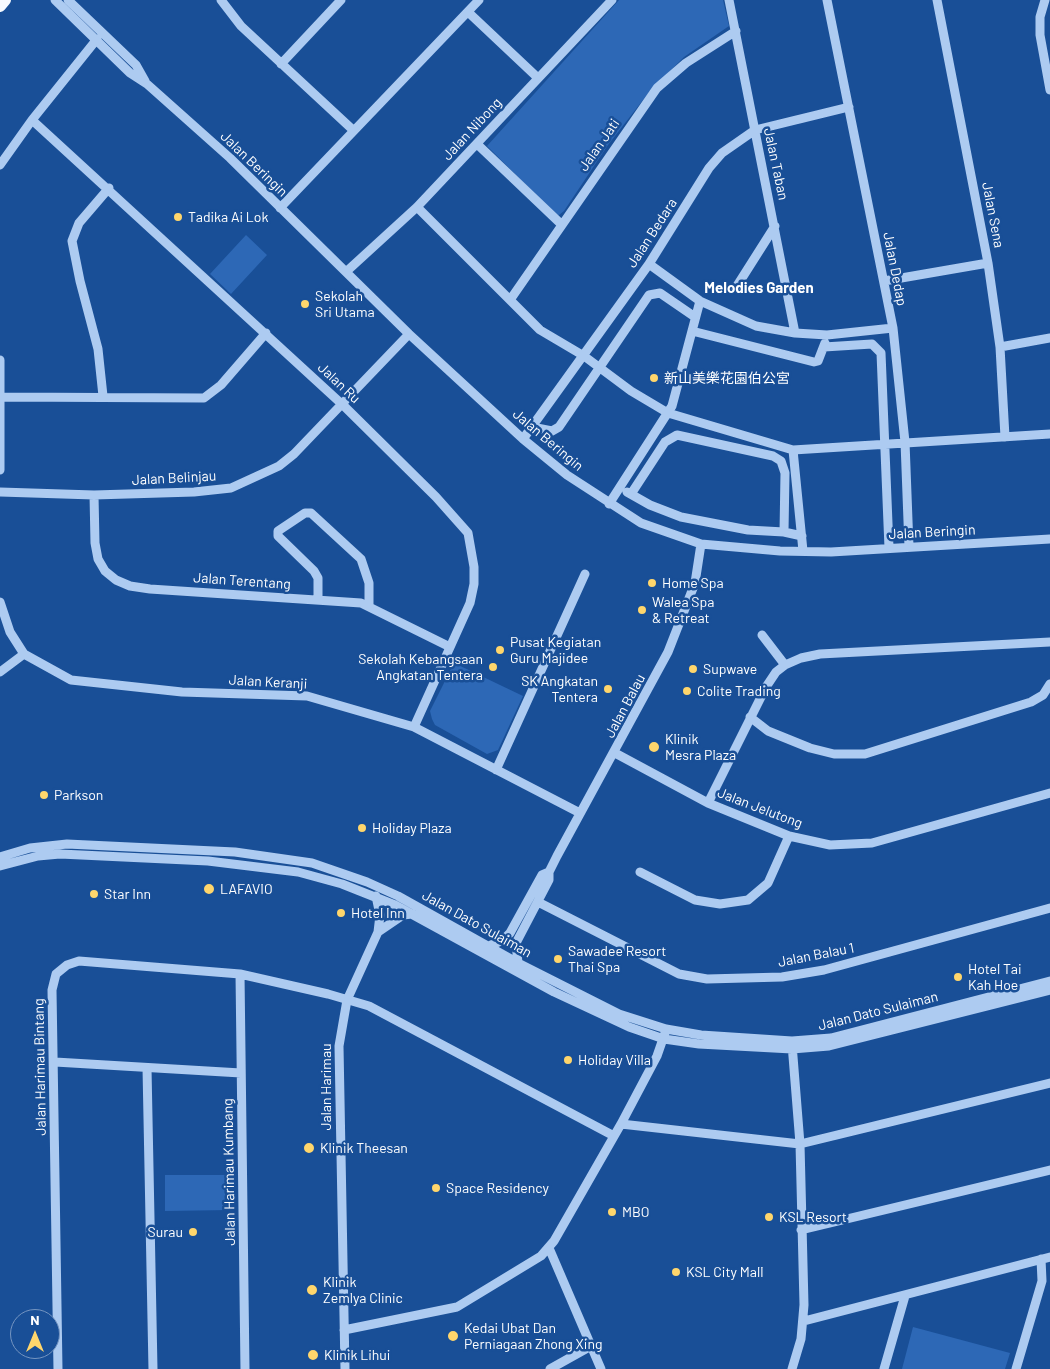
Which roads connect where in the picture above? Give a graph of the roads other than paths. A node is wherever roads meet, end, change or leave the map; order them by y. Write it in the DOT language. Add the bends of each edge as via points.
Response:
graph roads {
  1 [pos="5,0"];
  2 [pos="55,0"];
  3 [pos="68,0"];
  4 [pos="221,0"];
  5 [pos="341,0"];
  6 [pos="480,0"];
  7 [pos="612,0"];
  8 [pos="729,0"];
  9 [pos="827,0"];
  10 [pos="937,0"];
  11 [pos="1045,0"];
  12 [pos="0,6"];
  13 [pos="468,12"];
  14 [pos="736,31"];
  15 [pos="97,39"];
  16 [pos="281,64"];
  17 [pos="538,78"];
  18 [pos="147,84"];
  19 [pos="1050,90"];
  20 [pos="849,107"];
  21 [pos="32,120"];
  22 [pos="353,130"];
  23 [pos="755,130"];
  24 [pos="478,144"];
  25 [pos="0,165"];
  26 [pos="109,188"];
  27 [pos="417,207"];
  28 [pos="280,208"];
  29 [pos="561,224"];
  30 [pos="774,226"];
  31 [pos="988,262"];
  32 [pos="649,264"];
  33 [pos="347,272"];
  34 [pos="884,281"];
  35 [pos="735,289"];
  36 [pos="510,300"];
  37 [pos="700,301"];
  38 [pos="696,318"];
  39 [pos="893,328"];
  40 [pos="692,331"];
  41 [pos="266,333"];
  42 [pos="795,333"];
  43 [pos="409,334"];
  44 [pos="827,335"];
  45 [pos="1050,338"];
  46 [pos="824,347"];
  47 [pos="1000,347"];
  48 [pos="584,356"];
  49 [pos="0,360"];
  50 [pos="599,367"];
  51 [pos="104,396"];
  52 [pos="2,397"];
  53 [pos="342,403"];
  54 [pos="668,414"];
  55 [pos="532,427"];
  56 [pos="1050,434"];
  57 [pos="1006,436"];
  58 [pos="523,439"];
  59 [pos="905,442"];
  60 [pos="886,443"];
  61 [pos="793,450"];
  62 [pos="0,470"];
  63 [pos="620,487"];
  64 [pos="0,492"];
  65 [pos="631,494"];
  66 [pos="94,495"];
  67 [pos="609,504"];
  68 [pos="784,532"];
  69 [pos="802,536"];
  70 [pos="1050,539"];
  71 [pos="701,544"];
  72 [pos="909,547"];
  73 [pos="889,548"];
  74 [pos="803,550"];
  75 [pos="586,574"];
  76 [pos="318,600"];
  77 [pos="0,602"];
  78 [pos="369,606"];
  79 [pos="762,635"];
  80 [pos="1050,642"];
  81 [pos="450,647"];
  82 [pos="24,654"];
  83 [pos="785,665"];
  84 [pos="0,672"];
  85 [pos="1050,684"];
  86 [pos="750,717"];
  87 [pos="414,727"];
  88 [pos="615,752"];
  89 [pos="496,770"];
  90 [pos="1050,793"];
  91 [pos="708,803"];
  92 [pos="580,813"];
  93 [pos="789,836"];
  94 [pos="0,857"];
  95 [pos="0,866"];
  96 [pos="550,872"];
  97 [pos="640,872"];
  98 [pos="376,896"];
  99 [pos="538,902"];
  100 [pos="1050,908"];
  101 [pos="412,914"];
  102 [pos="378,932"];
  103 [pos="489,946"];
  104 [pos="518,963"];
  105 [pos="240,974"];
  106 [pos="1050,981"];
  107 [pos="1050,990"];
  108 [pos="347,1000"];
  109 [pos="666,1029"];
  110 [pos="664,1039"];
  111 [pos="792,1045"];
  112 [pos="54,1062"];
  113 [pos="147,1068"];
  114 [pos="241,1072"];
  115 [pos="1050,1083"];
  116 [pos="620,1124"];
  117 [pos="614,1136"];
  118 [pos="800,1144"];
  119 [pos="1050,1170"];
  120 [pos="801,1230"];
  121 [pos="549,1248"];
  122 [pos="1046,1258"];
  123 [pos="905,1296"];
  124 [pos="804,1321"];
  125 [pos="344,1330"];
  126 [pos="591,1346"];
  127 [pos="58,1369"];
  128 [pos="153,1369"];
  129 [pos="245,1369"];
  130 [pos="345,1369"];
  131 [pos="550,1369"];
  132 [pos="601,1369"];
  133 [pos="792,1369"];
  134 [pos="884,1369"];
  135 [pos="1016,1369"];
  1 -- 12 [label="main road"];
  2 -- 15 [label="street, Jalan Beringin"];
  3 -- 18 [label="street, Jalan Beringin" via="136,65"];
  4 -- 16 [label="street" via="241,26"];
  5 -- 16 [label="street"];
  6 -- 13 [label="street"];
  7 -- 17 [label="street, Jalan Nibong"];
  8 -- 14 [label="street, Jalan Taban"];
  9 -- 20 [label="street, Jalan Dedap"];
  10 -- 31 [label="street, Jalan Sena"];
  11 -- 19 [label="street" via="1040,34"];
  13 -- 17 [label="street"];
  13 -- 22 [label="street"];
  14 -- 23 [label="street, Jalan Taban"];
  14 -- 29 [label="street, Jalan Jati" via="686,63 658,88"];
  15 -- 18 [label="street, Jalan Beringin" via="130,73"];
  15 -- 21 [label="street"];
  16 -- 22 [label="street"];
  17 -- 24 [label="street, Jalan Nibong"];
  18 -- 28 [label="street, Jalan Beringin"];
  20 -- 23 [label="street, Jalan Bedara"];
  20 -- 34 [label="street, Jalan Dedap"];
  21 -- 25 [label="street"];
  21 -- 26 [label="street, Jalan Ru"];
  22 -- 28 [label="street"];
  23 -- 30 [label="street, Jalan Taban"];
  23 -- 32 [label="street, Jalan Bedara" via="732,144 709,168"];
  24 -- 27 [label="street, Jalan Nibong"];
  24 -- 29 [label="street"];
  26 -- 41 [label="street, Jalan Ru"];
  26 -- 51 [label="street" via="79,222 72,241 98,349"];
  27 -- 33 [label="street, Jalan Nibong"];
  27 -- 36 [label="street"];
  28 -- 33 [label="street, Jalan Beringin"];
  29 -- 36 [label="street, Jalan Jati"];
  30 -- 35 [label="street"];
  30 -- 42 [label="street, Jalan Taban"];
  31 -- 34 [label="street"];
  31 -- 47 [label="street, Jalan Sena"];
  32 -- 37 [label="street"];
  32 -- 48 [label="street, Jalan Bedara"];
  33 -- 43 [label="street, Jalan Beringin"];
  34 -- 39 [label="street, Jalan Dedap"];
  36 -- 48 [label="street" via="540,330"];
  37 -- 38 [label="street"];
  37 -- 42 [label="street" via="756,326"];
  38 -- 40 [label="street"];
  38 -- 50 [label="street" via="660,293 649,295"];
  39 -- 44 [label="street"];
  39 -- 59 [label="street, Jalan Dedap"];
  40 -- 46 [label="street" via="814,362 818,361"];
  40 -- 54 [label="street"];
  41 -- 51 [label="street" via="221,386 204,398"];
  41 -- 53 [label="street, Jalan Ru"];
  42 -- 44 [label="street"];
  43 -- 53 [label="street, Jalan Belinjau"];
  43 -- 58 [label="street, Jalan Beringin"];
  44 -- 46 [label="street"];
  45 -- 47 [label="street"];
  46 -- 60 [label="street" via="872,344 881,353"];
  47 -- 57 [label="street, Jalan Sena"];
  48 -- 50 [label="street"];
  48 -- 55 [label="street, Jalan Bedara"];
  49 -- 52 [label="street"];
  50 -- 54 [label="street"];
  50 -- 55 [label="street" via="557,430"];
  51 -- 52 [label="street"];
  52 -- 62 [label="street"];
  53 -- 66 [label="street, Jalan Belinjau" via="279,466 231,488"];
  53 -- 81 [label="street, Jalan Ru" via="436,497 468,534 474,584 470,603"];
  54 -- 61 [label="street"];
  54 -- 63 [label="street"];
  55 -- 58 [label="street, Jalan Bedara"];
  56 -- 57 [label="street"];
  57 -- 59 [label="street"];
  58 -- 67 [label="street, Jalan Beringin"];
  59 -- 60 [label="street"];
  59 -- 72 [label="street, Jalan Dedap"];
  60 -- 61 [label="street"];
  60 -- 73 [label="street"];
  61 -- 69 [label="street"];
  63 -- 65 [label="street"];
  63 -- 67 [label="street"];
  64 -- 66 [label="street, Jalan Belinjau"];
  65 -- 68 [label="street" via="681,517 748,530"];
  65 -- 68 [label="street" via="665,442 677,435 773,456 781,461 786,473"];
  66 -- 76 [label="street, Jalan Terentang" via="98,559 116,580 150,589"];
  67 -- 71 [label="street, Jalan Beringin" via="641,523"];
  68 -- 69 [label="street"];
  69 -- 74 [label="street"];
  70 -- 72 [label="street, Jalan Beringin"];
  71 -- 74 [label="street, Jalan Beringin"];
  71 -- 88 [label="street, Jalan Balau" via="695,583 685,614"];
  72 -- 73 [label="street, Jalan Beringin"];
  73 -- 74 [label="street, Jalan Beringin" via="831,552"];
  75 -- 89 [label="street"];
  76 -- 78 [label="street, Jalan Terentang"];
  76 -- 78 [label="street" via="318,578 314,571 278,536 278,531 305,513 311,513 361,558 369,583"];
  77 -- 82 [label="street, Jalan Keranji" via="10,632"];
  78 -- 81 [label="street, Jalan Terentang"];
  79 -- 83 [label="street"];
  80 -- 83 [label="street" via="820,654"];
  81 -- 87 [label="street, Jalan Ru"];
  82 -- 84 [label="street"];
  82 -- 87 [label="street, Jalan Keranji" via="71,680 182,692 307,696"];
  83 -- 86 [label="street" via="776,672"];
  85 -- 86 [label="street" via="1043,695 1031,702 865,754 834,754 810,748 768,731"];
  86 -- 91 [label="street"];
  87 -- 89 [label="street, Jalan Keranji"];
  88 -- 91 [label="street, Jalan Jelutong"];
  88 -- 92 [label="street, Jalan Balau"];
  89 -- 92 [label="street, Jalan Keranji"];
  90 -- 93 [label="street, Jalan Jelutong" via="872,843 830,845"];
  91 -- 93 [label="street, Jalan Jelutong"];
  92 -- 96 [label="street, Jalan Balau"];
  93 -- 97 [label="street" via="768,883 748,900 720,904 695,900"];
  94 -- 103 [label="street, Jalan Dato Sulaiman" via="30,848 66,844 235,852 312,863 398,896"];
  95 -- 98 [label="street, Jalan Dato Sulaiman" via="60,854 208,861 289,869"];
  96 -- 99 [label="street, Jalan Balau"];
  96 -- 103 [label="street, Jalan Balau" via="542,876 510,933 504,940"];
  98 -- 101 [label="street, Jalan Dato Sulaiman"];
  98 -- 102 [label="street, Jalan Harimau" via="380,915"];
  99 -- 100 [label="street, Jalan Balau 1" via="679,974 707,979 782,977 824,970"];
  99 -- 104 [label="street, Jalan Balau" via="516,943"];
  101 -- 102 [label="street" via="403,915"];
  101 -- 110 [label="street, Jalan Dato Sulaiman" via="554,992 629,1027"];
  102 -- 108 [label="street, Jalan Harimau"];
  103 -- 104 [label="street, Jalan Dato Sulaiman"];
  104 -- 109 [label="street, Jalan Dato Sulaiman" via="619,1014"];
  105 -- 108 [label="street, Jalan Harimau Bintang"];
  105 -- 112 [label="street, Jalan Harimau Bintang" via="79,961 67,965 56,974 52,990"];
  105 -- 114 [label="street, Jalan Harimau Kumbang"];
  106 -- 111 [label="street, Jalan Dato Sulaiman" via="852,1034"];
  107 -- 111 [label="street, Jalan Dato Sulaiman" via="856,1040 814,1048"];
  108 -- 117 [label="street, Jalan Harimau Bintang" via="369,1006"];
  108 -- 125 [label="street, Jalan Harimau" via="338,1057"];
  109 -- 110 [label="street"];
  109 -- 111 [label="street, Jalan Dato Sulaiman"];
  110 -- 111 [label="street, Jalan Dato Sulaiman" via="724,1047"];
  110 -- 116 [label="street"];
  111 -- 118 [label="street"];
  112 -- 113 [label="street"];
  112 -- 127 [label="street, Jalan Harimau Bintang"];
  113 -- 114 [label="street"];
  113 -- 128 [label="street"];
  114 -- 129 [label="street, Jalan Harimau Kumbang"];
  115 -- 118 [label="street"];
  116 -- 117 [label="street"];
  116 -- 118 [label="street"];
  117 -- 121 [label="street"];
  118 -- 120 [label="street"];
  119 -- 120 [label="street"];
  120 -- 124 [label="street"];
  121 -- 125 [label="street" via="457,1307"];
  121 -- 126 [label="street"];
  122 -- 123 [label="street"];
  122 -- 135 [label="street"];
  123 -- 124 [label="street"];
  123 -- 134 [label="street"];
  124 -- 133 [label="street"];
  125 -- 130 [label="street, Jalan Harimau"];
  126 -- 131 [label="street"];
  126 -- 132 [label="street"];
}
